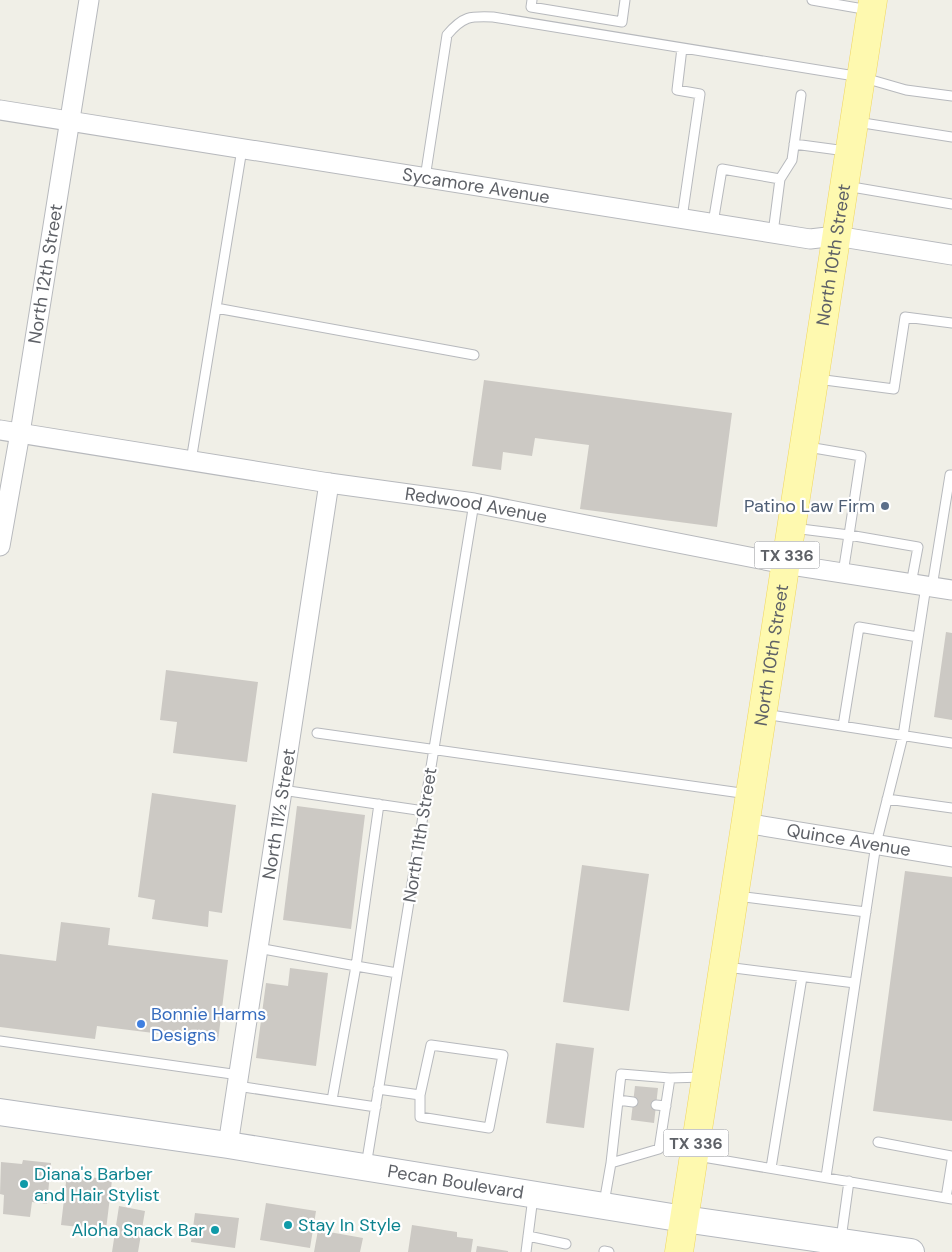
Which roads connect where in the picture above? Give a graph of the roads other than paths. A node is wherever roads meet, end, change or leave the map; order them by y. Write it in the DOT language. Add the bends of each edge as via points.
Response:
graph roads {
  1 [pos="89,0"];
  2 [pos="532,0"];
  3 [pos="624,0"];
  4 [pos="812,0"];
  5 [pos="824,1"];
  6 [pos="872,5"];
  7 [pos="567,13"];
  8 [pos="565,28"];
  9 [pos="682,48"];
  10 [pos="861,77"];
  11 [pos="801,95"];
  12 [pos="952,96"];
  13 [pos="0,110"];
  14 [pos="854,121"];
  15 [pos="70,122"];
  16 [pos="952,137"];
  17 [pos="794,144"];
  18 [pos="242,149"];
  19 [pos="849,152"];
  20 [pos="425,178"];
  21 [pos="780,179"];
  22 [pos="844,186"];
  23 [pos="952,204"];
  24 [pos="682,218"];
  25 [pos="714,223"];
  26 [pos="773,232"];
  27 [pos="836,236"];
  28 [pos="952,255"];
  29 [pos="216,308"];
  30 [pos="952,323"];
  31 [pos="474,355"];
  32 [pos="814,379"];
  33 [pos="0,430"];
  34 [pos="20,433"];
  35 [pos="804,446"];
  36 [pos="191,461"];
  37 [pos="952,475"];
  38 [pos="329,483"];
  39 [pos="474,503"];
  40 [pos="791,528"];
  41 [pos="849,535"];
  42 [pos="0,546"];
  43 [pos="785,564"];
  44 [pos="843,573"];
  45 [pos="923,586"];
  46 [pos="952,590"];
  47 [pos="918,637"];
  48 [pos="762,714"];
  49 [pos="843,726"];
  50 [pos="317,733"];
  51 [pos="903,736"];
  52 [pos="952,743"];
  53 [pos="433,750"];
  54 [pos="282,790"];
  55 [pos="750,794"];
  56 [pos="888,798"];
  57 [pos="379,804"];
  58 [pos="952,808"];
  59 [pos="424,811"];
  60 [pos="745,823"];
  61 [pos="876,844"];
  62 [pos="952,857"];
  63 [pos="734,895"];
  64 [pos="866,912"];
  65 [pos="258,948"];
  66 [pos="356,966"];
  67 [pos="723,967"];
  68 [pos="397,973"];
  69 [pos="802,977"];
  70 [pos="855,984"];
  71 [pos="0,1041"];
  72 [pos="706,1077"];
  73 [pos="670,1078"];
  74 [pos="238,1080"];
  75 [pos="378,1089"];
  76 [pos="420,1095"];
  77 [pos="332,1100"];
  78 [pos="618,1100"];
  79 [pos="633,1102"];
  80 [pos="656,1105"];
  81 [pos="376,1106"];
  82 [pos="666,1106"];
  83 [pos="0,1112"];
  84 [pos="878,1142"];
  85 [pos="228,1144"];
  86 [pos="694,1155"];
  87 [pos="952,1156"];
  88 [pos="952,1161"];
  89 [pos="611,1163"];
  90 [pos="366,1167"];
  91 [pos="771,1168"];
  92 [pos="826,1178"];
  93 [pos="849,1182"];
  94 [pos="533,1194"];
  95 [pos="949,1198"];
  96 [pos="604,1206"];
  97 [pos="684,1219"];
  98 [pos="528,1236"];
  99 [pos="840,1242"];
  100 [pos="566,1244"];
  101 [pos="526,1252"];
  102 [pos="679,1252"];
  103 [pos="911,1252"];
  1 -- 15 [label="street, North 12th Street"];
  2 -- 7 [label="lane" via="531,8"];
  3 -- 7 [label="lane" via="622,22"];
  4 -- 5 [label="lane"];
  5 -- 6 [label="lane"];
  6 -- 10 [label="main road, North 10th Street / TX 336"];
  7 -- 8 [label="lane"];
  8 -- 9 [label="lane"];
  8 -- 20 [label="lane" via="479,16 467,17 456,24 447,35"];
  9 -- 10 [label="lane"];
  9 -- 24 [label="lane" via="677,90 700,94"];
  10 -- 12 [label="lane" via="906,90"];
  10 -- 14 [label="main road, North 10th Street / TX 336"];
  11 -- 17 [label="lane"];
  13 -- 15 [label="street, Sycamore Avenue"];
  14 -- 16 [label="lane"];
  14 -- 19 [label="main road, North 10th Street / TX 336"];
  15 -- 18 [label="street, Sycamore Avenue"];
  15 -- 34 [label="street, North 12th Street"];
  17 -- 19 [label="lane"];
  17 -- 21 [label="lane" via="792,160"];
  18 -- 20 [label="street, Sycamore Avenue"];
  18 -- 29 [label="lane"];
  19 -- 22 [label="main road, North 10th Street / TX 336"];
  20 -- 24 [label="street, Sycamore Avenue"];
  21 -- 25 [label="lane" via="722,169"];
  21 -- 26 [label="lane"];
  22 -- 23 [label="lane"];
  22 -- 27 [label="main road, North 10th Street / TX 336"];
  24 -- 25 [label="street, Sycamore Avenue"];
  25 -- 26 [label="street, Sycamore Avenue"];
  26 -- 27 [label="street, Sycamore Avenue" via="810,239"];
  27 -- 28 [label="street, Sycamore Avenue"];
  27 -- 32 [label="main road, North 10th Street / TX 336"];
  29 -- 31 [label="lane"];
  29 -- 36 [label="lane"];
  30 -- 32 [label="lane" via="905,317 894,388"];
  32 -- 35 [label="main road, North 10th Street / TX 336"];
  33 -- 34 [label="street, Redwood Avenue"];
  34 -- 36 [label="street, Redwood Avenue"];
  34 -- 42 [label="street, North 12th Street"];
  35 -- 40 [label="main road, North 10th Street / TX 336"];
  35 -- 41 [label="lane" via="861,456"];
  36 -- 38 [label="street, Redwood Avenue"];
  37 -- 45 [label="lane"];
  38 -- 39 [label="street, Redwood Avenue"];
  38 -- 54 [label="street, North 11½ Street"];
  39 -- 43 [label="street, Redwood Avenue"];
  39 -- 53 [label="lane, North 11th Street"];
  40 -- 41 [label="lane"];
  40 -- 43 [label="main road, North 10th Street / TX 336"];
  41 -- 44 [label="lane"];
  41 -- 45 [label="lane" via="918,547"];
  43 -- 44 [label="street, Redwood Avenue"];
  43 -- 48 [label="main road, North 10th Street / TX 336"];
  44 -- 45 [label="street, Redwood Avenue"];
  45 -- 46 [label="street, Redwood Avenue"];
  45 -- 47 [label="lane"];
  47 -- 49 [label="lane" via="859,627"];
  47 -- 51 [label="lane"];
  48 -- 49 [label="lane"];
  48 -- 55 [label="main road, North 10th Street / TX 336"];
  49 -- 51 [label="lane"];
  50 -- 53 [label="lane"];
  51 -- 52 [label="lane"];
  51 -- 56 [label="lane"];
  53 -- 55 [label="lane"];
  53 -- 59 [label="lane, North 11th Street"];
  54 -- 57 [label="lane"];
  54 -- 65 [label="street, North 11½ Street"];
  55 -- 60 [label="main road, North 10th Street / TX 336"];
  56 -- 58 [label="lane"];
  56 -- 61 [label="lane"];
  57 -- 59 [label="lane"];
  57 -- 66 [label="lane"];
  59 -- 68 [label="lane, North 11th Street"];
  60 -- 61 [label="street, Quince Avenue"];
  60 -- 63 [label="main road, North 10th Street / TX 336"];
  61 -- 62 [label="street, Quince Avenue"];
  61 -- 64 [label="lane"];
  63 -- 64 [label="lane"];
  63 -- 67 [label="main road, North 10th Street / TX 336"];
  64 -- 70 [label="lane"];
  65 -- 66 [label="lane"];
  65 -- 74 [label="street, North 11½ Street"];
  66 -- 68 [label="lane"];
  66 -- 77 [label="lane"];
  67 -- 69 [label="lane"];
  67 -- 72 [label="main road, North 10th Street / TX 336"];
  68 -- 75 [label="lane, North 11th Street"];
  69 -- 70 [label="lane"];
  69 -- 91 [label="lane"];
  70 -- 92 [label="lane"];
  71 -- 74 [label="lane"];
  72 -- 73 [label="lane"];
  72 -- 86 [label="main road, North 10th Street / TX 336"];
  73 -- 78 [label="lane" via="621,1074"];
  73 -- 82 [label="lane"];
  74 -- 77 [label="lane"];
  74 -- 85 [label="street, North 11½ Street"];
  75 -- 76 [label="lane"];
  75 -- 81 [label="lane, North 11th Street"];
  76 -- 76 [label="lane" via="431,1045 503,1055 489,1128 420,1117"];
  77 -- 81 [label="lane"];
  78 -- 79 [label="lane"];
  78 -- 89 [label="lane"];
  80 -- 82 [label="lane"];
  81 -- 90 [label="lane, North 11th Street"];
  82 -- 89 [label="lane" via="659,1149"];
  83 -- 85 [label="main road, Pecan Boulevard"];
  84 -- 87 [label="lane"];
  85 -- 90 [label="main road, Pecan Boulevard"];
  86 -- 91 [label="lane"];
  86 -- 97 [label="main road, North 10th Street / TX 336"];
  88 -- 95 [label="lane"];
  89 -- 96 [label="lane"];
  90 -- 94 [label="main road, Pecan Boulevard"];
  91 -- 92 [label="lane"];
  92 -- 93 [label="lane"];
  93 -- 95 [label="lane"];
  93 -- 99 [label="lane"];
  94 -- 96 [label="main road, Pecan Boulevard"];
  94 -- 98 [label="lane"];
  96 -- 97 [label="main road, Pecan Boulevard"];
  97 -- 99 [label="main road, Pecan Boulevard"];
  97 -- 102 [label="main road, North 10th Street / TX 336"];
  98 -- 100 [label="lane"];
  98 -- 101 [label="lane"];
  99 -- 103 [label="main road, Pecan Boulevard"];
}
